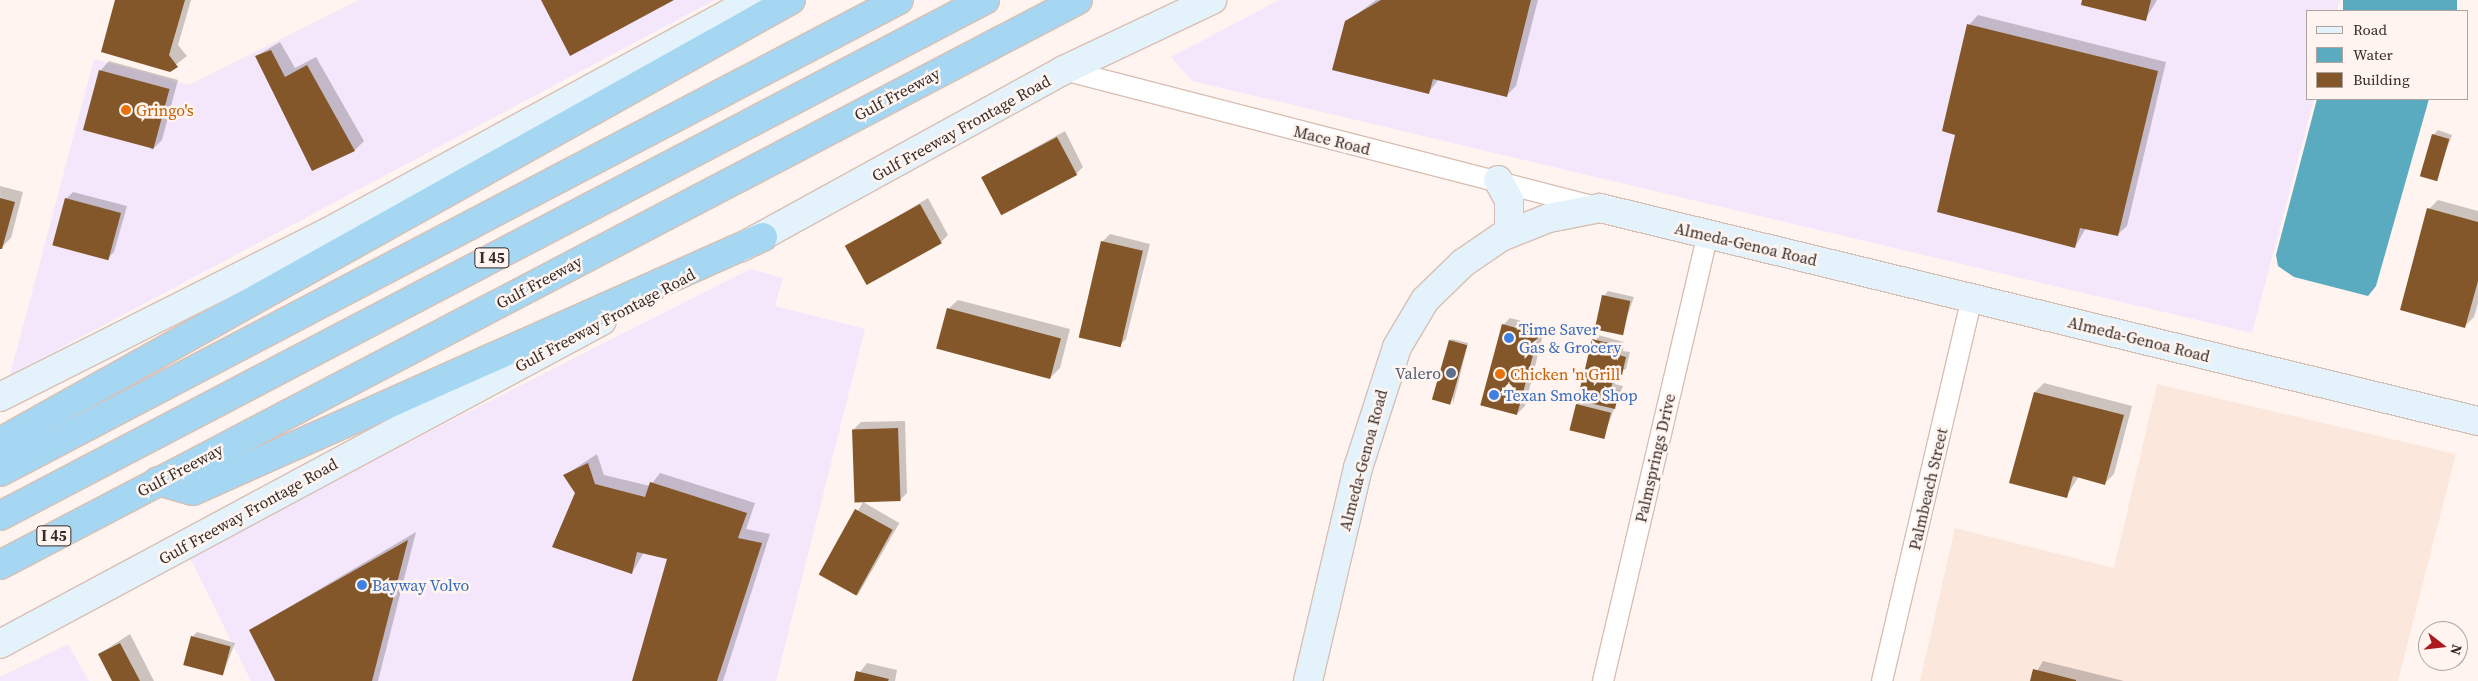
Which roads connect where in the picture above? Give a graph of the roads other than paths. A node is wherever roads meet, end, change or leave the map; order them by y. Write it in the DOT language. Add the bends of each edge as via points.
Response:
graph roads {
  1 [pos="754,0"];
  2 [pos="791,0"];
  3 [pos="899,0"];
  4 [pos="985,0"];
  5 [pos="1078,0"];
  6 [pos="1212,0"];
  7 [pos="1064,70"];
  8 [pos="1498,180"];
  9 [pos="1600,208"];
  10 [pos="1509,233"];
  11 [pos="1708,236"];
  12 [pos="763,237"];
  13 [pos="1972,298"];
  14 [pos="0,397"];
  15 [pos="2478,420"];
  16 [pos="0,442"];
  17 [pos="0,472"];
  18 [pos="158,481"];
  19 [pos="0,516"];
  20 [pos="0,565"];
  21 [pos="0,644"];
  22 [pos="1308,681"];
  23 [pos="1603,681"];
  24 [pos="1882,681"];
  1 -- 14 [label="main road" via="328,232"];
  2 -- 16 [label="highway"];
  3 -- 17 [label="highway, I 45"];
  4 -- 19 [label="highway, I 45"];
  5 -- 18 [label="highway, Gulf Freeway / I 45"];
  6 -- 7 [label="main road, Gulf Freeway Frontage Road"];
  7 -- 8 [label="street, Mace Road"];
  7 -- 12 [label="main road, Gulf Freeway Frontage Road"];
  8 -- 9 [label="street, Mace Road"];
  8 -- 10 [label="main road" via="1509,200"];
  9 -- 10 [label="main road, Almeda-Genoa Road" via="1549,218"];
  9 -- 11 [label="main road, Almeda-Genoa Road"];
  10 -- 22 [label="main road, Almeda-Genoa Road" via="1463,263 1425,300 1397,346 1358,468"];
  11 -- 13 [label="main road, Almeda-Genoa Road"];
  11 -- 23 [label="street, Palmsprings Drive"];
  12 -- 18 [label="highway" via="193,491"];
  12 -- 21 [label="main road, Gulf Freeway Frontage Road"];
  13 -- 15 [label="main road, Almeda-Genoa Road"];
  13 -- 24 [label="street, Palmbeach Street"];
  18 -- 20 [label="highway, Gulf Freeway / I 45"];
}
